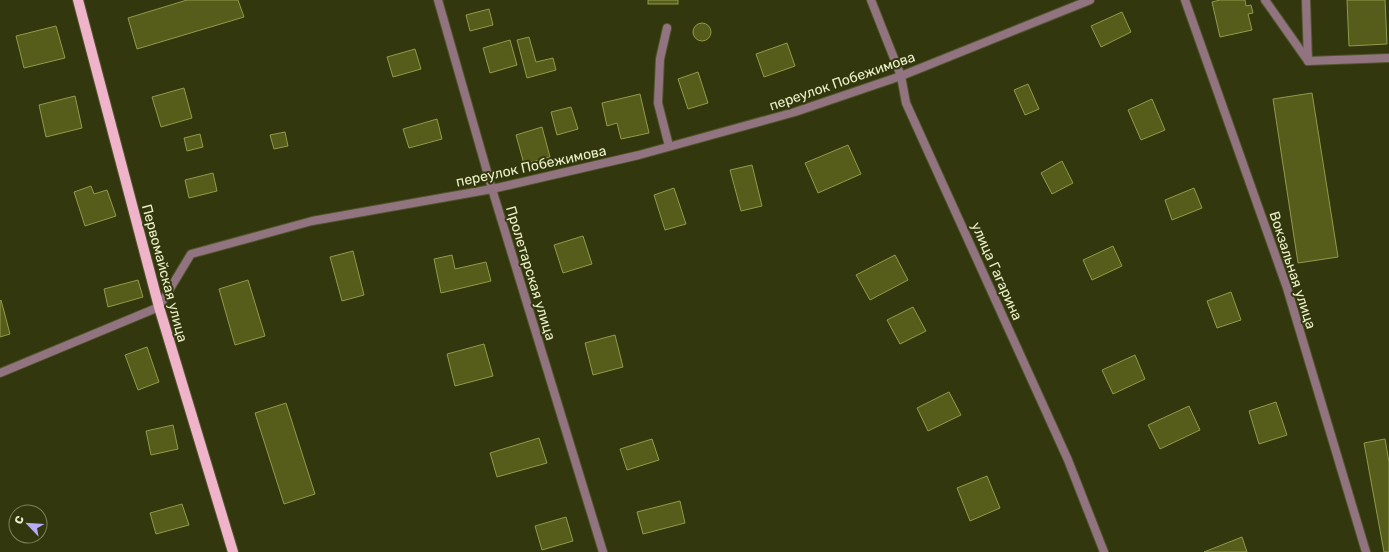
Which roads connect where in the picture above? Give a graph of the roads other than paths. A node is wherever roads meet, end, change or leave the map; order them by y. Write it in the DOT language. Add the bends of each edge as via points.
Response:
graph roads {
  1 [pos="78,0"];
  2 [pos="438,0"];
  3 [pos="871,0"];
  4 [pos="1090,0"];
  5 [pos="1185,0"];
  6 [pos="1265,0"];
  7 [pos="1306,0"];
  8 [pos="667,28"];
  9 [pos="1389,58"];
  10 [pos="1308,61"];
  11 [pos="901,76"];
  12 [pos="669,146"];
  13 [pos="492,189"];
  14 [pos="159,307"];
  15 [pos="0,373"];
  16 [pos="233,552"];
  17 [pos="603,552"];
  18 [pos="1104,552"];
  19 [pos="1366,552"];
  1 -- 14 [label="main road, Первомайская улица"];
  2 -- 13 [label="street, Пролетарская улица"];
  3 -- 11 [label="street, улица Гагарина"];
  4 -- 11 [label="street, переулок Побежимова"];
  5 -- 19 [label="street, Вокзальная улица" via="1287,288"];
  6 -- 10 [label="street"];
  7 -- 10 [label="street"];
  8 -- 12 [label="street" via="660,59 658,103"];
  9 -- 10 [label="street"];
  11 -- 12 [label="street, переулок Побежимова" via="795,112"];
  11 -- 18 [label="street, улица Гагарина" via="906,104 1068,460"];
  12 -- 13 [label="street, переулок Побежимова"];
  13 -- 14 [label="street, переулок Побежимова" via="312,221 191,254"];
  13 -- 17 [label="street, Пролетарская улица"];
  14 -- 15 [label="street"];
  14 -- 16 [label="main road, Первомайская улица"];
}
